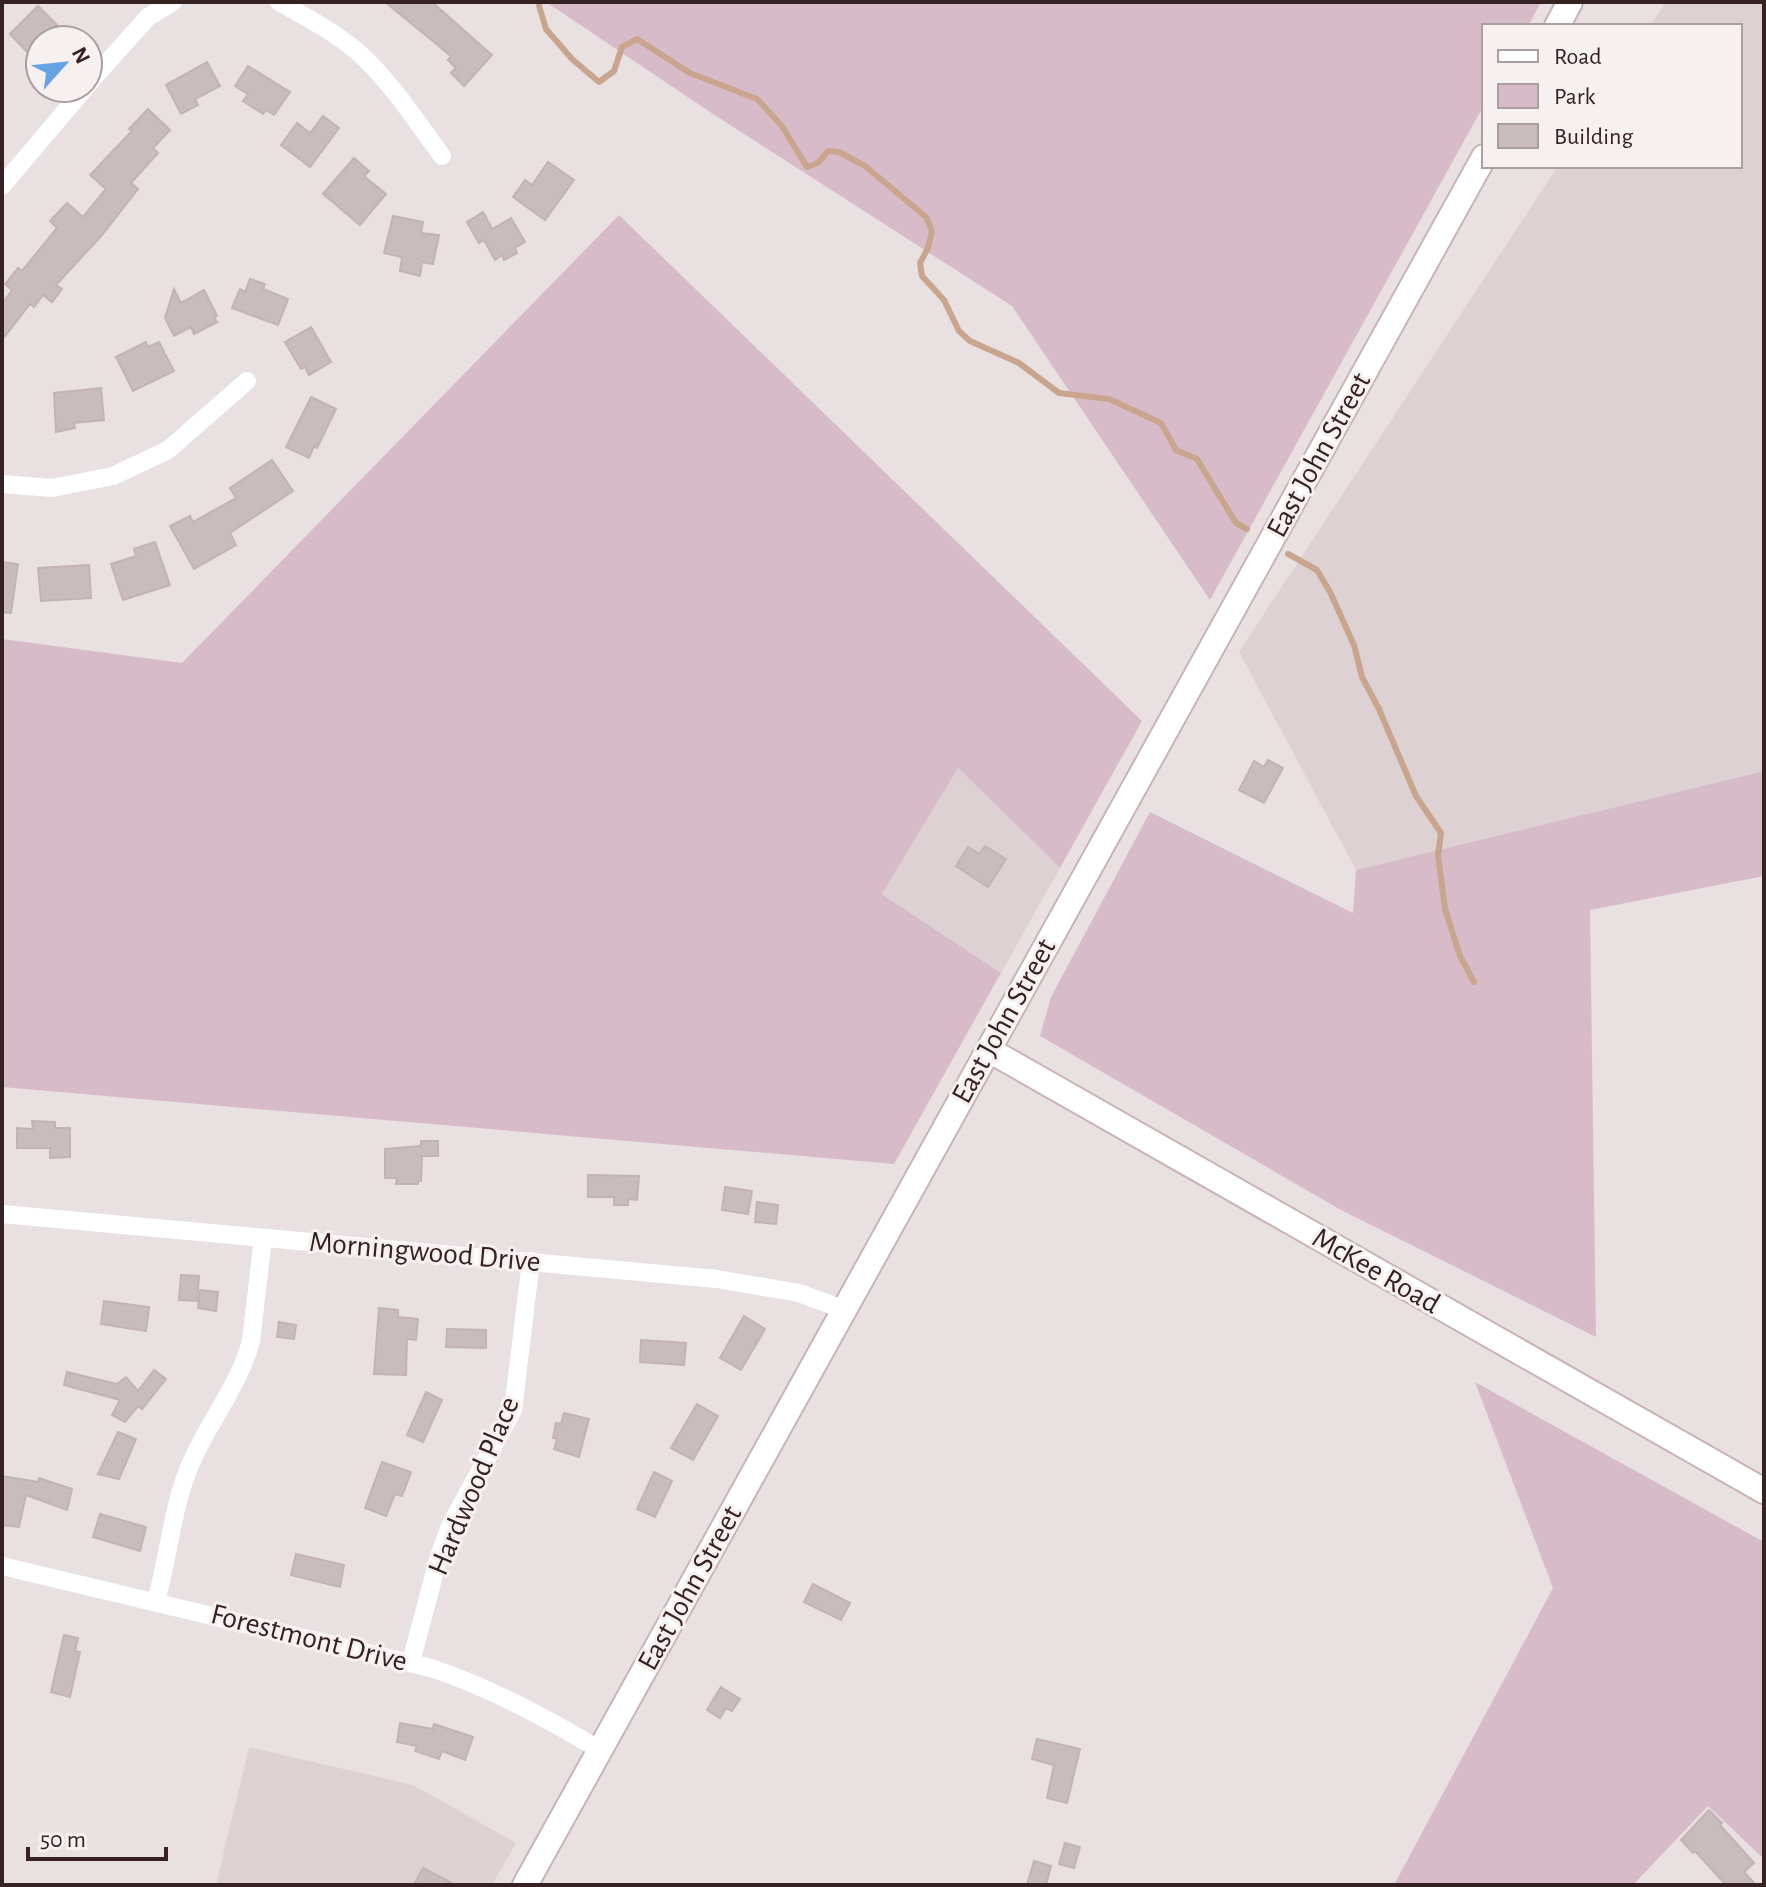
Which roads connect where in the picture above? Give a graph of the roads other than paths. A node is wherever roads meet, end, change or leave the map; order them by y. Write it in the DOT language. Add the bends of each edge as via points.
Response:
graph roads {
  1 [pos="173,2"];
  2 [pos="279,2"];
  3 [pos="1570,2"];
  4 [pos="1558,24"];
  5 [pos="104,66"];
  6 [pos="71,104"];
  7 [pos="442,156"];
  8 [pos="1482,161"];
  9 [pos="2,186"];
  10 [pos="247,381"];
  11 [pos="2,484"];
  12 [pos="989,1050"];
  13 [pos="2,1214"];
  14 [pos="263,1238"];
  15 [pos="531,1261"];
  16 [pos="845,1310"];
  17 [pos="1764,1491"];
  18 [pos="2,1566"];
  19 [pos="156,1601"];
  20 [pos="411,1662"];
  21 [pos="600,1750"];
  22 [pos="525,1885"];
  1 -- 5 [label="street" via="148,17"];
  2 -- 7 [label="street" via="358,52"];
  3 -- 4 [label="main road"];
  6 -- 9 [label="street"];
  8 -- 12 [label="main road, East John Street"];
  10 -- 11 [label="street" via="168,450 113,476 52,488"];
  12 -- 16 [label="main road, East John Street"];
  12 -- 17 [label="main road, McKee Road"];
  13 -- 14 [label="street, Morningwood Drive"];
  14 -- 15 [label="street, Morningwood Drive"];
  14 -- 19 [label="street" via="247,1357 192,1461"];
  15 -- 16 [label="street, Morningwood Drive" via="717,1279 799,1293"];
  15 -- 20 [label="street, Hardwood Place" via="513,1410 451,1524"];
  16 -- 21 [label="main road, East John Street"];
  18 -- 19 [label="street, Forestmont Drive"];
  19 -- 20 [label="street, Forestmont Drive"];
  20 -- 21 [label="street, Forestmont Drive" via="524,1706"];
  21 -- 22 [label="main road, East John Street"];
}
